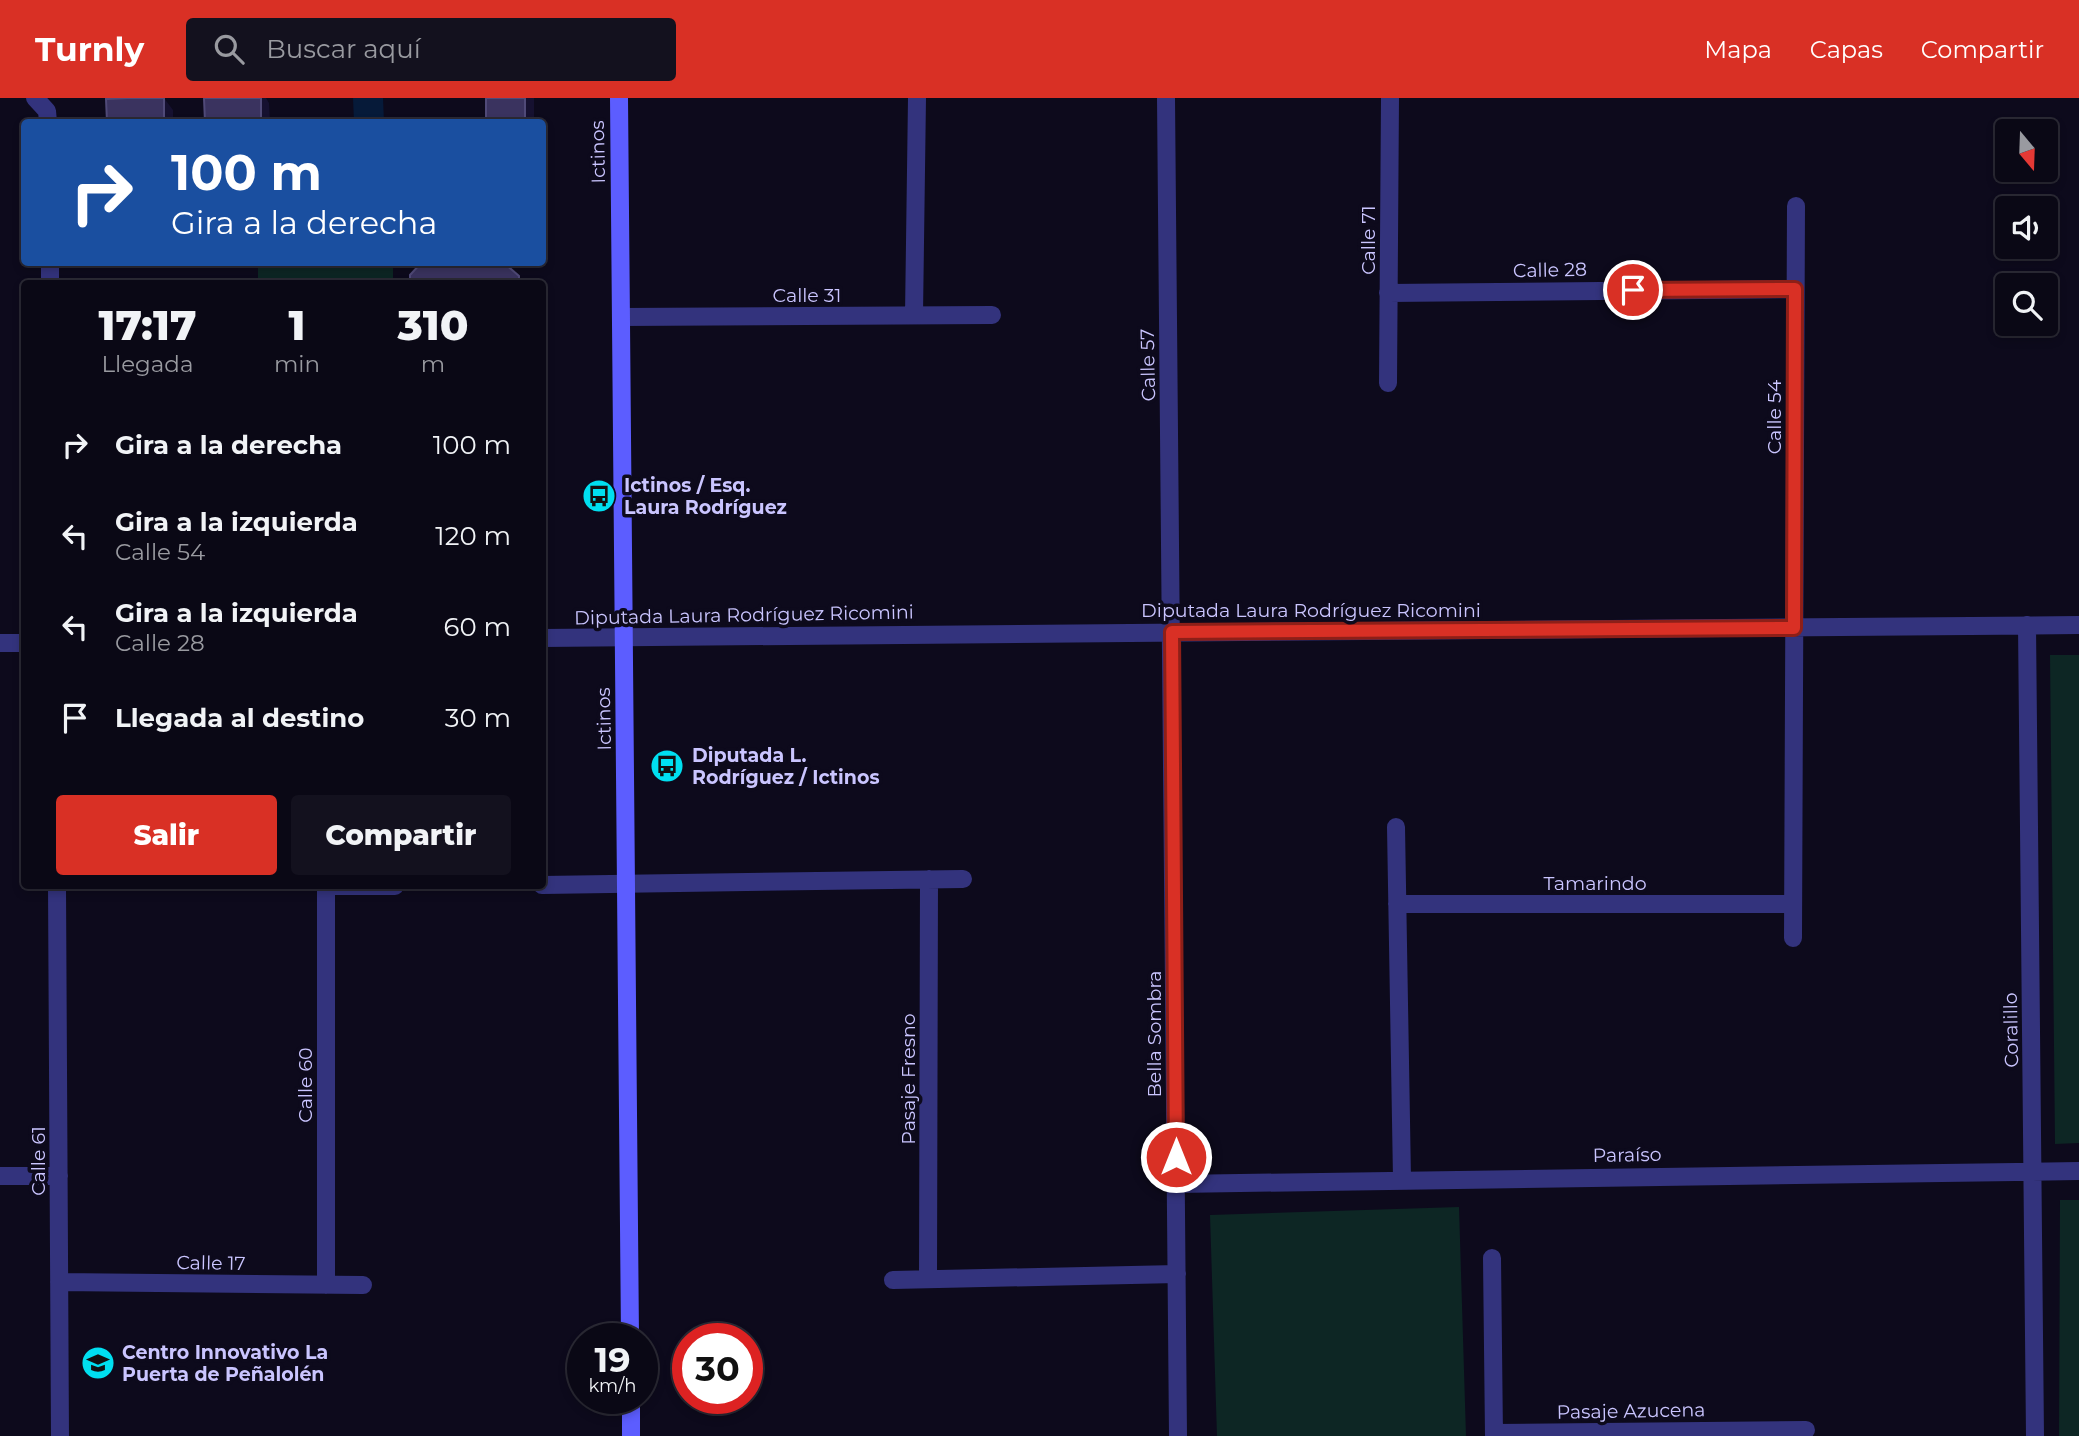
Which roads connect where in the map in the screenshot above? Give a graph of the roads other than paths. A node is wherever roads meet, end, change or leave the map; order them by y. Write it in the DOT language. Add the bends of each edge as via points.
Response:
graph roads {
  1 [pos="619,98"];
  2 [pos="916,98"];
  3 [pos="1166,98"];
  4 [pos="1390,98"];
  5 [pos="39,101"];
  6 [pos="47,119"];
  7 [pos="1796,206"];
  8 [pos="1795,289"];
  9 [pos="1388,293"];
  10 [pos="914,315"];
  11 [pos="992,315"];
  12 [pos="621,317"];
  13 [pos="1388,383"];
  14 [pos="2027,625"];
  15 [pos="2079,625"];
  16 [pos="1794,628"];
  17 [pos="1172,632"];
  18 [pos="546,638"];
  19 [pos="624,638"];
  20 [pos="0,643"];
  21 [pos="21,643"];
  22 [pos="1396,827"];
  23 [pos="963,879"];
  24 [pos="929,880"];
  25 [pos="546,885"];
  26 [pos="626,885"];
  27 [pos="57,889"];
  28 [pos="326,889"];
  29 [pos="1793,904"];
  30 [pos="1397,905"];
  31 [pos="1793,938"];
  32 [pos="2079,1171"];
  33 [pos="2033,1172"];
  34 [pos="59,1176"];
  35 [pos="0,1177"];
  36 [pos="1402,1179"];
  37 [pos="1176,1184"];
  38 [pos="1492,1258"];
  39 [pos="1177,1274"];
  40 [pos="928,1279"];
  41 [pos="893,1280"];
  42 [pos="59,1282"];
  43 [pos="326,1285"];
  44 [pos="363,1285"];
  45 [pos="630,1323"];
  46 [pos="631,1414"];
  47 [pos="1806,1430"];
  48 [pos="1768,1433"];
  49 [pos="1494,1435"];
  50 [pos="60,1436"];
  51 [pos="631,1436"];
  52 [pos="1178,1436"];
  53 [pos="2035,1436"];
  1 -- 12 [label="street, Ictinos"];
  2 -- 10 [label="street"];
  3 -- 17 [label="street, Calle 57"];
  4 -- 9 [label="street, Calle 71"];
  5 -- 6 [label="street"];
  7 -- 8 [label="street, Calle 54"];
  8 -- 9 [label="street, Calle 28"];
  8 -- 16 [label="street, Calle 54"];
  9 -- 13 [label="street, Calle 71"];
  10 -- 11 [label="street, Calle 31"];
  10 -- 12 [label="street, Calle 31"];
  12 -- 19 [label="street, Ictinos"];
  14 -- 15 [label="street, Diputada Laura Rodríguez Ricomini"];
  14 -- 16 [label="street, Diputada Laura Rodríguez Ricomini"];
  14 -- 33 [label="street, Coralillo"];
  16 -- 17 [label="street, Diputada Laura Rodríguez Ricomini"];
  16 -- 29 [label="street"];
  17 -- 19 [label="street, Diputada Laura Rodríguez Ricomini"];
  17 -- 37 [label="street, Bella Sombra"];
  18 -- 19 [label="street, Diputada Laura Rodríguez Ricomini"];
  19 -- 26 [label="street, Ictinos"];
  20 -- 21 [label="street"];
  22 -- 30 [label="street"];
  23 -- 24 [label="street"];
  24 -- 26 [label="street"];
  24 -- 40 [label="street, Pasaje Fresno"];
  25 -- 26 [label="street"];
  26 -- 45 [label="street, Ictinos"];
  27 -- 34 [label="street, Calle 61"];
  28 -- 43 [label="street, Calle 60"];
  29 -- 30 [label="street, Tamarindo"];
  29 -- 31 [label="street"];
  30 -- 36 [label="street"];
  32 -- 33 [label="street, Paraíso"];
  33 -- 36 [label="street, Paraíso"];
  33 -- 53 [label="street, Coralillo"];
  34 -- 35 [label="street"];
  34 -- 42 [label="street, Calle 61"];
  36 -- 37 [label="street, Paraíso"];
  37 -- 39 [label="street, Bella Sombra"];
  38 -- 49 [label="street"];
  39 -- 40 [label="street"];
  39 -- 52 [label="street, Bella Sombra"];
  40 -- 41 [label="street"];
  42 -- 43 [label="street, Calle 17"];
  42 -- 50 [label="street, Calle 61"];
  43 -- 44 [label="street, Calle 17"];
  46 -- 51 [label="street"];
  47 -- 48 [label="street, Pasaje Azucena"];
  48 -- 49 [label="street, Pasaje Azucena"];
}
